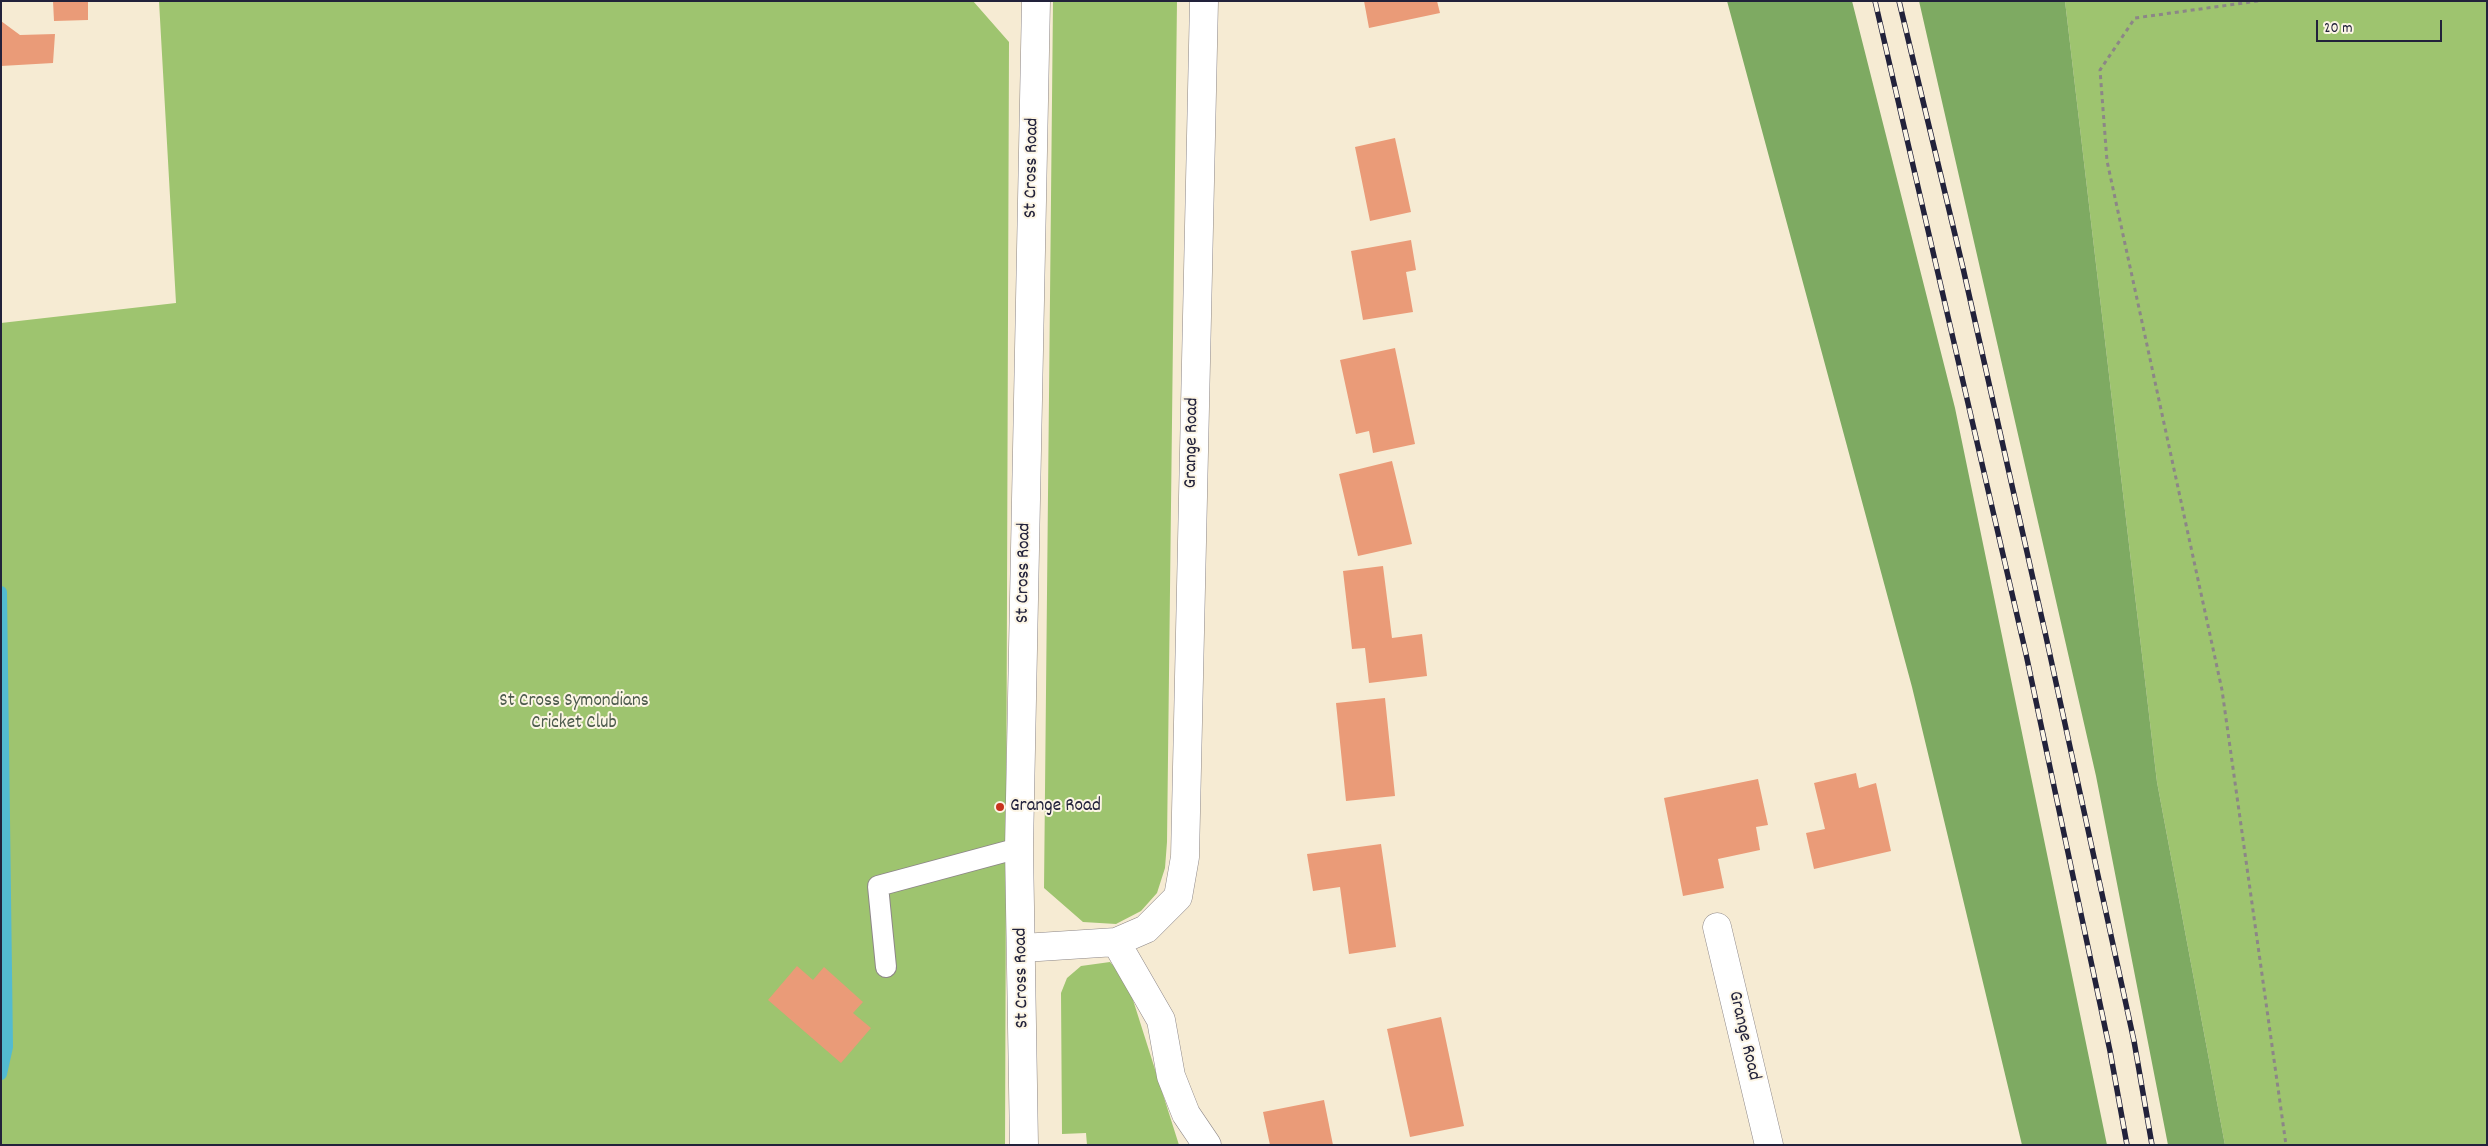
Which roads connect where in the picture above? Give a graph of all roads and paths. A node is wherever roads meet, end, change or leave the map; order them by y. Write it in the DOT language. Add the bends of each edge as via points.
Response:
graph roads {
  1 [pos="1036,1"];
  2 [pos="1204,1"];
  3 [pos="2258,1"];
  4 [pos="1019,848"];
  5 [pos="1717,927"];
  6 [pos="1116,942"];
  7 [pos="1023,948"];
  8 [pos="886,967"];
  9 [pos="1024,1145"];
  10 [pos="1207,1145"];
  11 [pos="1769,1145"];
  12 [pos="2286,1145"];
  1 -- 4 [label="street, St Cross Road"];
  2 -- 6 [label="street, Grange Road" via="1185,857 1178,897 1146,928"];
  3 -- 12 [label="path" via="2135,18 2100,70 2107,161 2222,690"];
  4 -- 7 [label="street, St Cross Road"];
  4 -- 8 [label="lane" via="878,886"];
  5 -- 11 [label="street, Grange Road"];
  6 -- 7 [label="street, Grange Road"];
  6 -- 10 [label="street" via="1161,1020 1171,1076 1186,1114"];
  7 -- 9 [label="street, St Cross Road"];
}
